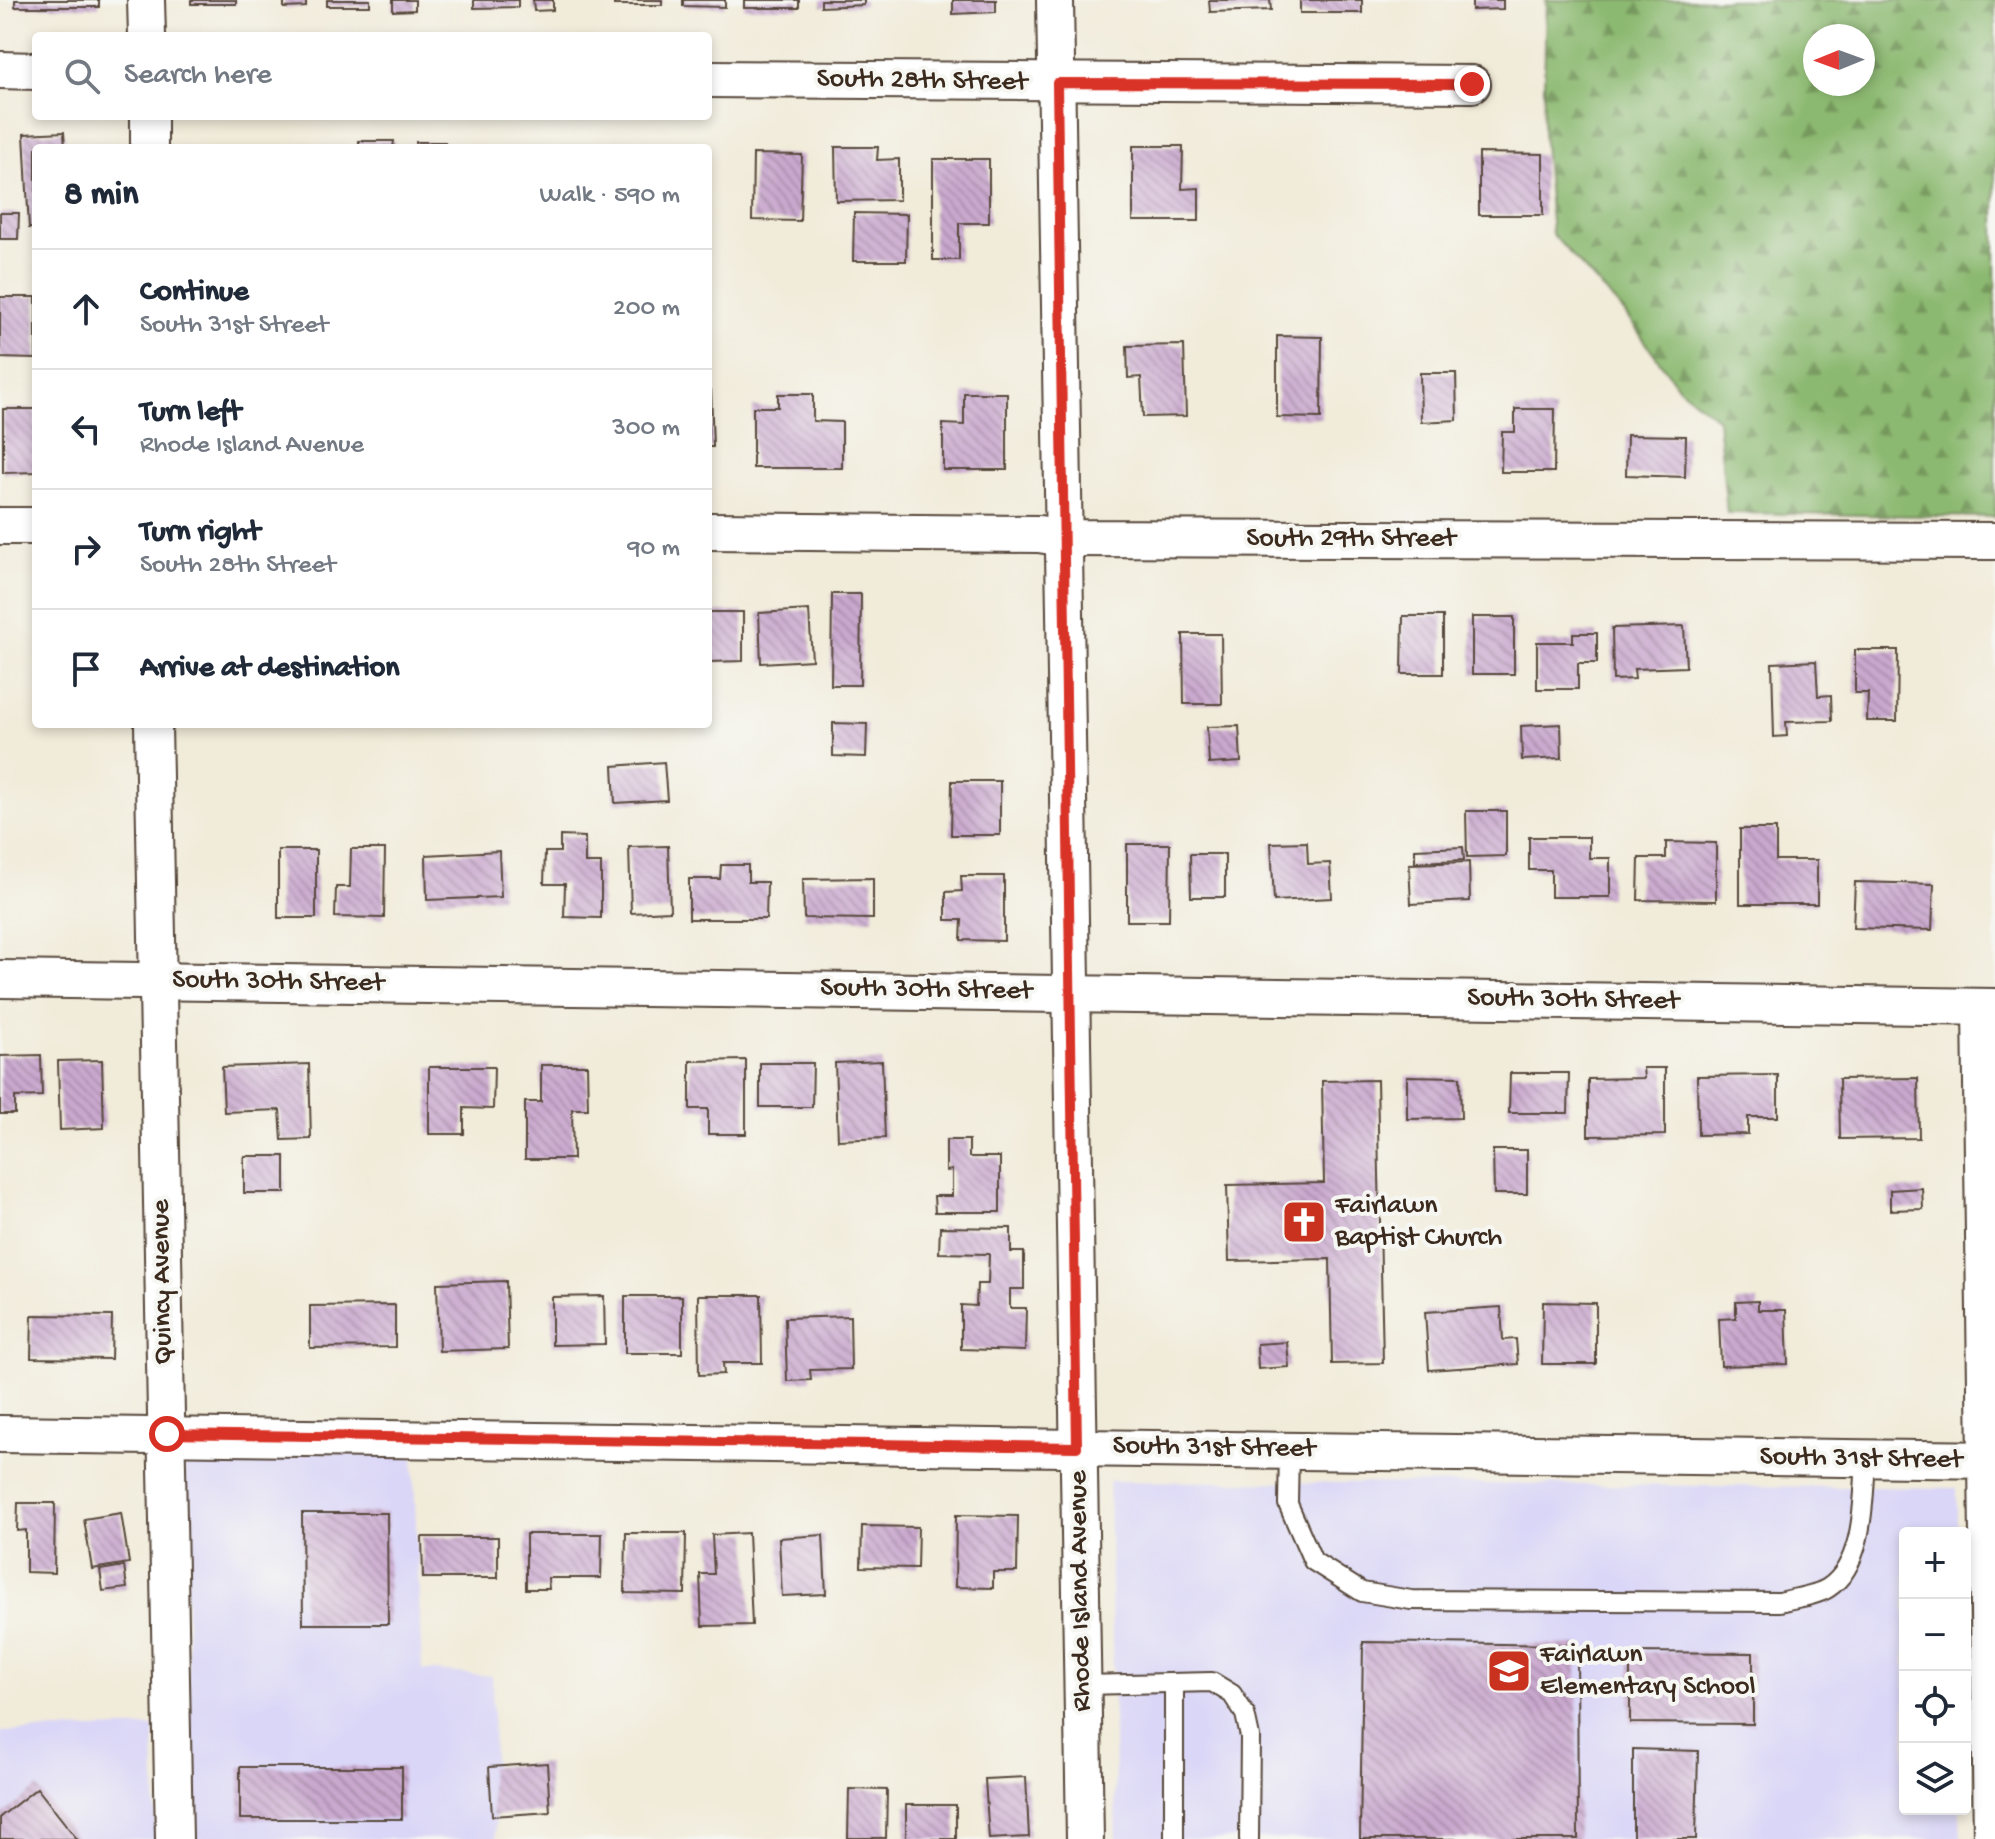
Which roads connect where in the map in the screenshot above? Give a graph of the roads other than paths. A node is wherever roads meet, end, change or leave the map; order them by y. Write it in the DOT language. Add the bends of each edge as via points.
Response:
graph roads {
  1 [pos="146,0"];
  2 [pos="1055,0"];
  3 [pos="147,32"];
  4 [pos="0,70"];
  5 [pos="32,71"];
  6 [pos="712,79"];
  7 [pos="1057,83"];
  8 [pos="1472,84"];
  9 [pos="149,120"];
  10 [pos="149,144"];
  11 [pos="0,526"];
  12 [pos="32,526"];
  13 [pos="712,531"];
  14 [pos="1064,538"];
  15 [pos="1995,541"];
  16 [pos="153,728"];
  17 [pos="0,979"];
  18 [pos="156,981"];
  19 [pos="1072,992"];
  20 [pos="1988,1007"];
  21 [pos="0,1434"];
  22 [pos="167,1434"];
  23 [pos="1077,1447"];
  24 [pos="1289,1448"];
  25 [pos="1866,1460"];
  26 [pos="1991,1460"];
  27 [pos="1174,1683"];
  28 [pos="1084,1685"];
  29 [pos="174,1839"];
  30 [pos="1085,1839"];
  31 [pos="1174,1839"];
  32 [pos="1249,1839"];
  33 [pos="1992,1839"];
  1 -- 3 [label="street"];
  2 -- 7 [label="street, Rhode Island Avenue"];
  4 -- 5 [label="street"];
  6 -- 7 [label="street, South 28th Street"];
  7 -- 8 [label="street, South 28th Street"];
  7 -- 14 [label="street, Rhode Island Avenue"];
  9 -- 10 [label="street"];
  11 -- 12 [label="street"];
  13 -- 14 [label="street, South 29th Street"];
  14 -- 15 [label="street, South 29th Street"];
  14 -- 19 [label="street, Rhode Island Avenue"];
  16 -- 18 [label="street, Quincy Avenue"];
  17 -- 18 [label="street, South 30th Street"];
  18 -- 19 [label="street, South 30th Street"];
  18 -- 22 [label="street, Quincy Avenue"];
  19 -- 20 [label="street, South 30th Street"];
  19 -- 23 [label="street, Rhode Island Avenue"];
  20 -- 26 [label="street"];
  21 -- 22 [label="street, South 31st Street"];
  22 -- 23 [label="street, South 31st Street"];
  22 -- 29 [label="street, Quincy Avenue"];
  23 -- 24 [label="street, South 31st Street"];
  23 -- 28 [label="street, Rhode Island Avenue"];
  24 -- 25 [label="street, South 31st Street"];
  24 -- 25 [label="lane" via="1288,1504 1313,1561 1362,1592 1411,1600 1780,1602 1828,1588 1854,1555"];
  25 -- 26 [label="street, South 31st Street"];
  26 -- 33 [label="street"];
  27 -- 28 [label="lane"];
  27 -- 31 [label="lane"];
  27 -- 32 [label="lane" via="1212,1682 1232,1694 1245,1714 1250,1737"];
  28 -- 30 [label="street, Rhode Island Avenue"];
}
